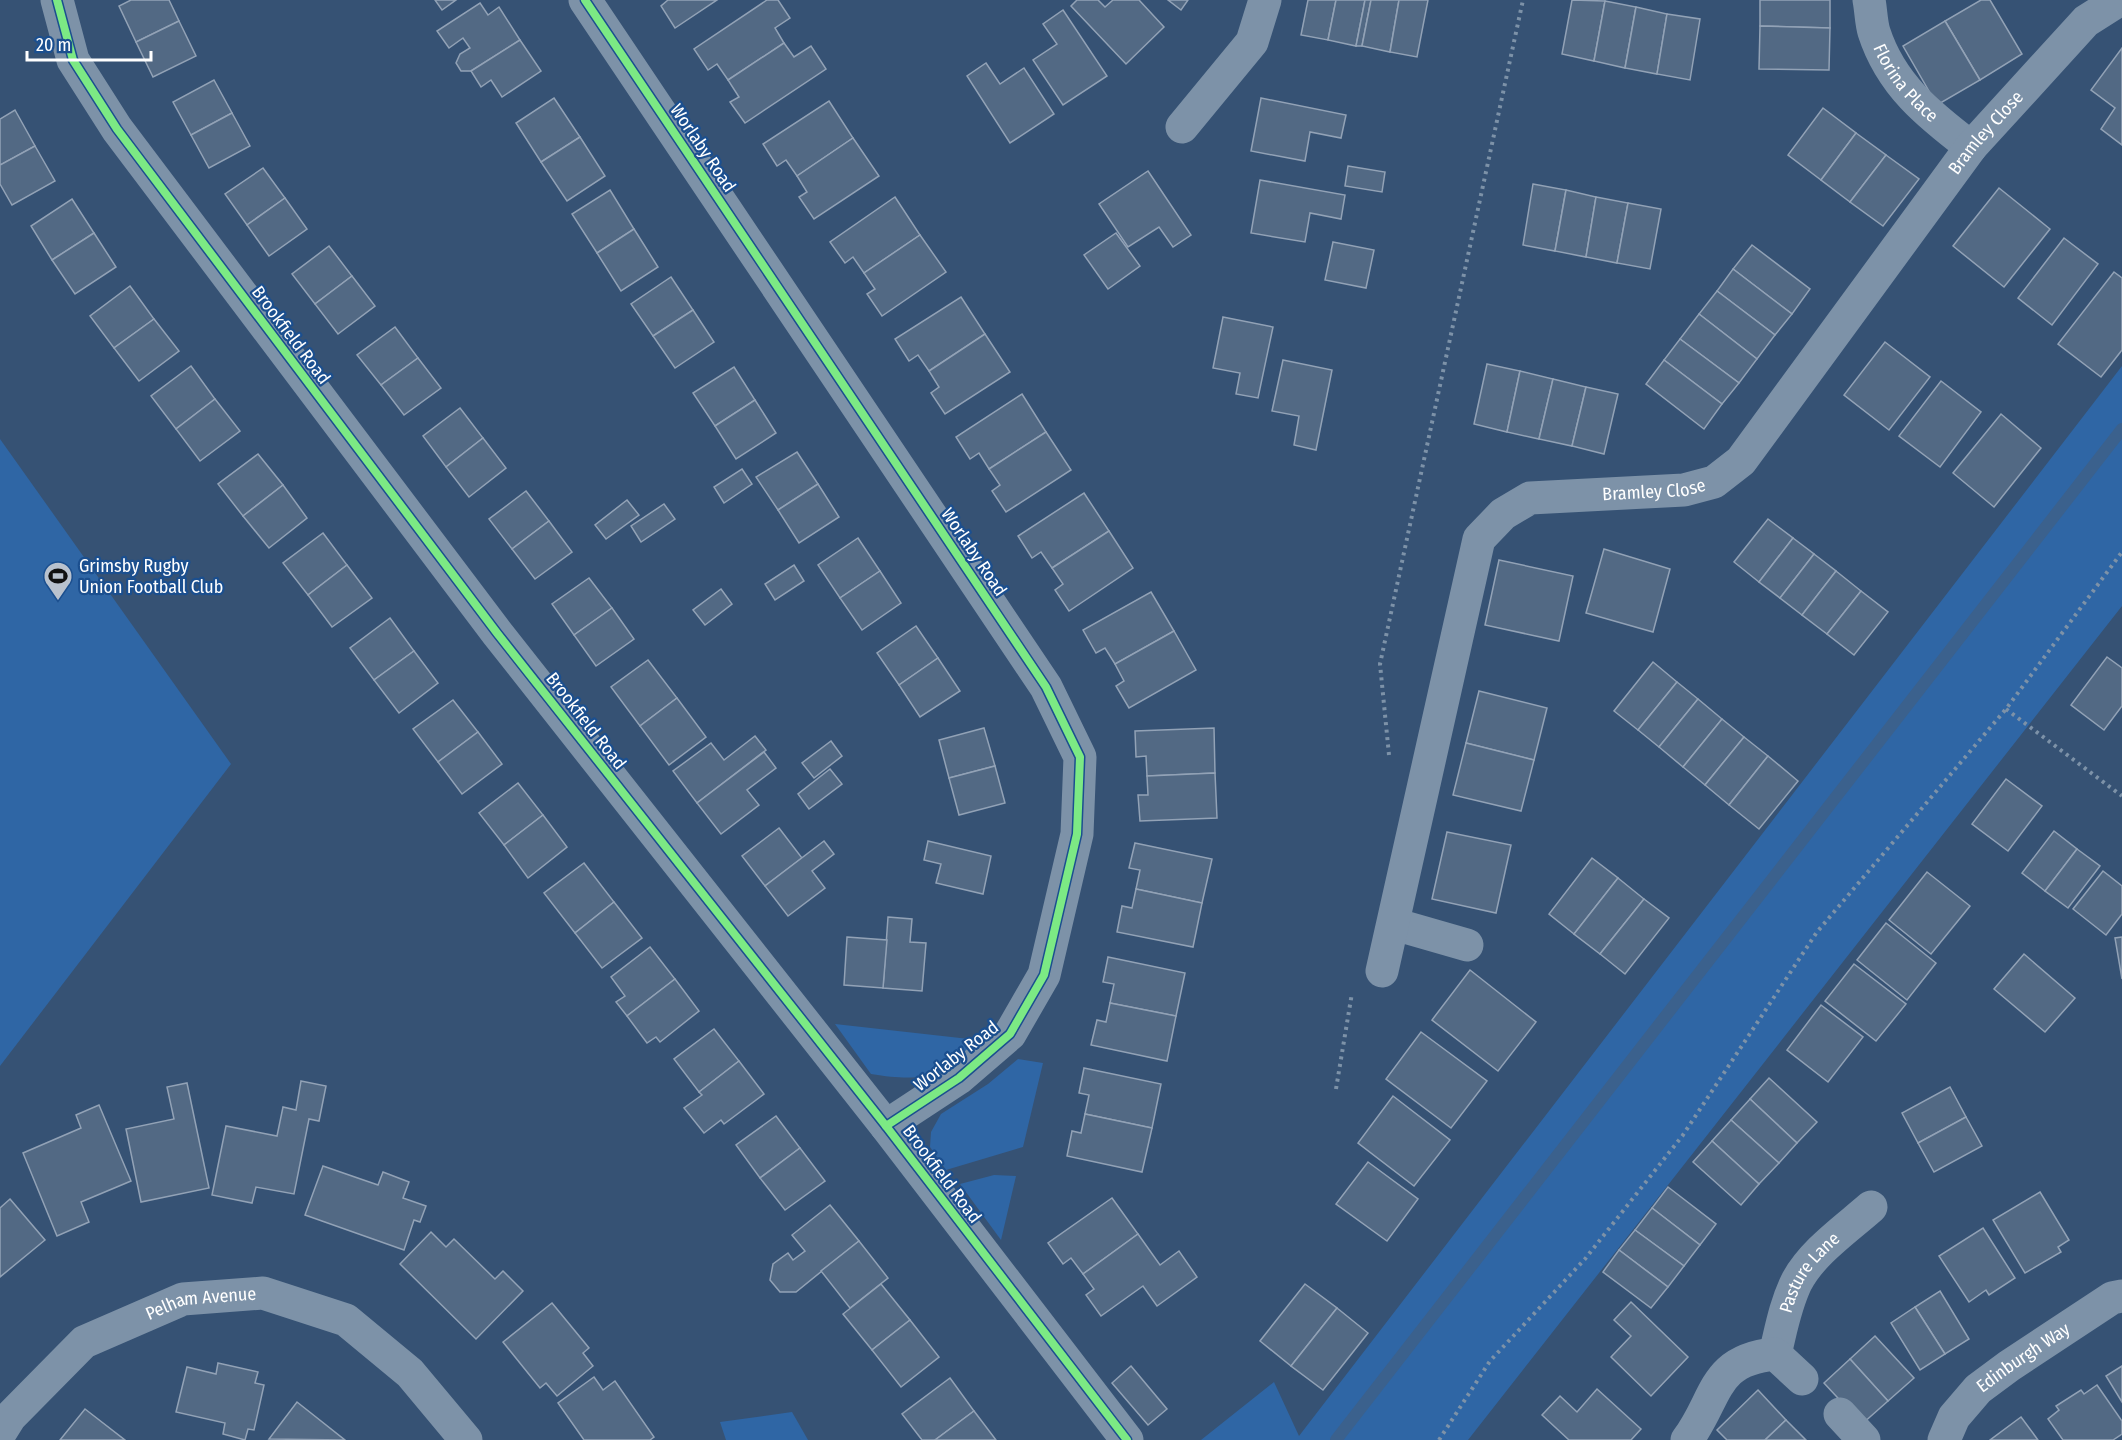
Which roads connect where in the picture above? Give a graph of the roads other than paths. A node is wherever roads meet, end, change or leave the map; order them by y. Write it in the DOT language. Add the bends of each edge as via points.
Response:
graph roads {
  1 [pos="57,0"];
  2 [pos="585,0"];
  3 [pos="1265,0"];
  4 [pos="1869,0"];
  5 [pos="2119,0"];
  6 [pos="1182,127"];
  7 [pos="1971,147"];
  8 [pos="1394,924"];
  9 [pos="1467,945"];
  10 [pos="1382,971"];
  11 [pos="886,1126"];
  12 [pos="1871,1207"];
  13 [pos="2122,1296"];
  14 [pos="1775,1354"];
  15 [pos="1802,1379"];
  16 [pos="1840,1414"];
  17 [pos="0,1433"];
  18 [pos="466,1440"];
  19 [pos="1127,1440"];
  20 [pos="1687,1440"];
  21 [pos="1864,1440"];
  22 [pos="1944,1440"];
  1 -- 11 [label="street, Brookfield Road" via="73,60 117,129 497,633"];
  2 -- 11 [label="street, Worlaby Road" via="1046,687 1080,757 1077,834 1044,975 1010,1034 959,1078"];
  3 -- 6 [label="street" via="1252,42"];
  4 -- 7 [label="street, Florina Place" via="1874,32 1896,80 1934,119"];
  5 -- 7 [label="street, Bramley Close" via="2086,21"];
  7 -- 8 [label="street, Bramley Close" via="1741,461 1714,482 1684,490 1530,498 1503,514 1479,539"];
  8 -- 9 [label="street"];
  8 -- 10 [label="street, Bramley Close"];
  11 -- 19 [label="street, Brookfield Road"];
  12 -- 14 [label="street, Pasture Lane" via="1822,1249 1797,1281 1784,1313"];
  13 -- 22 [label="street, Edinburgh Way" via="2112,1298 1978,1389 1954,1418"];
  14 -- 15 [label="street"];
  14 -- 20 [label="street" via="1733,1366"];
  16 -- 21 [label="street"];
  17 -- 18 [label="street, Pelham Avenue" via="10,1417 84,1342 183,1299 263,1293 346,1320 410,1373"];
}
